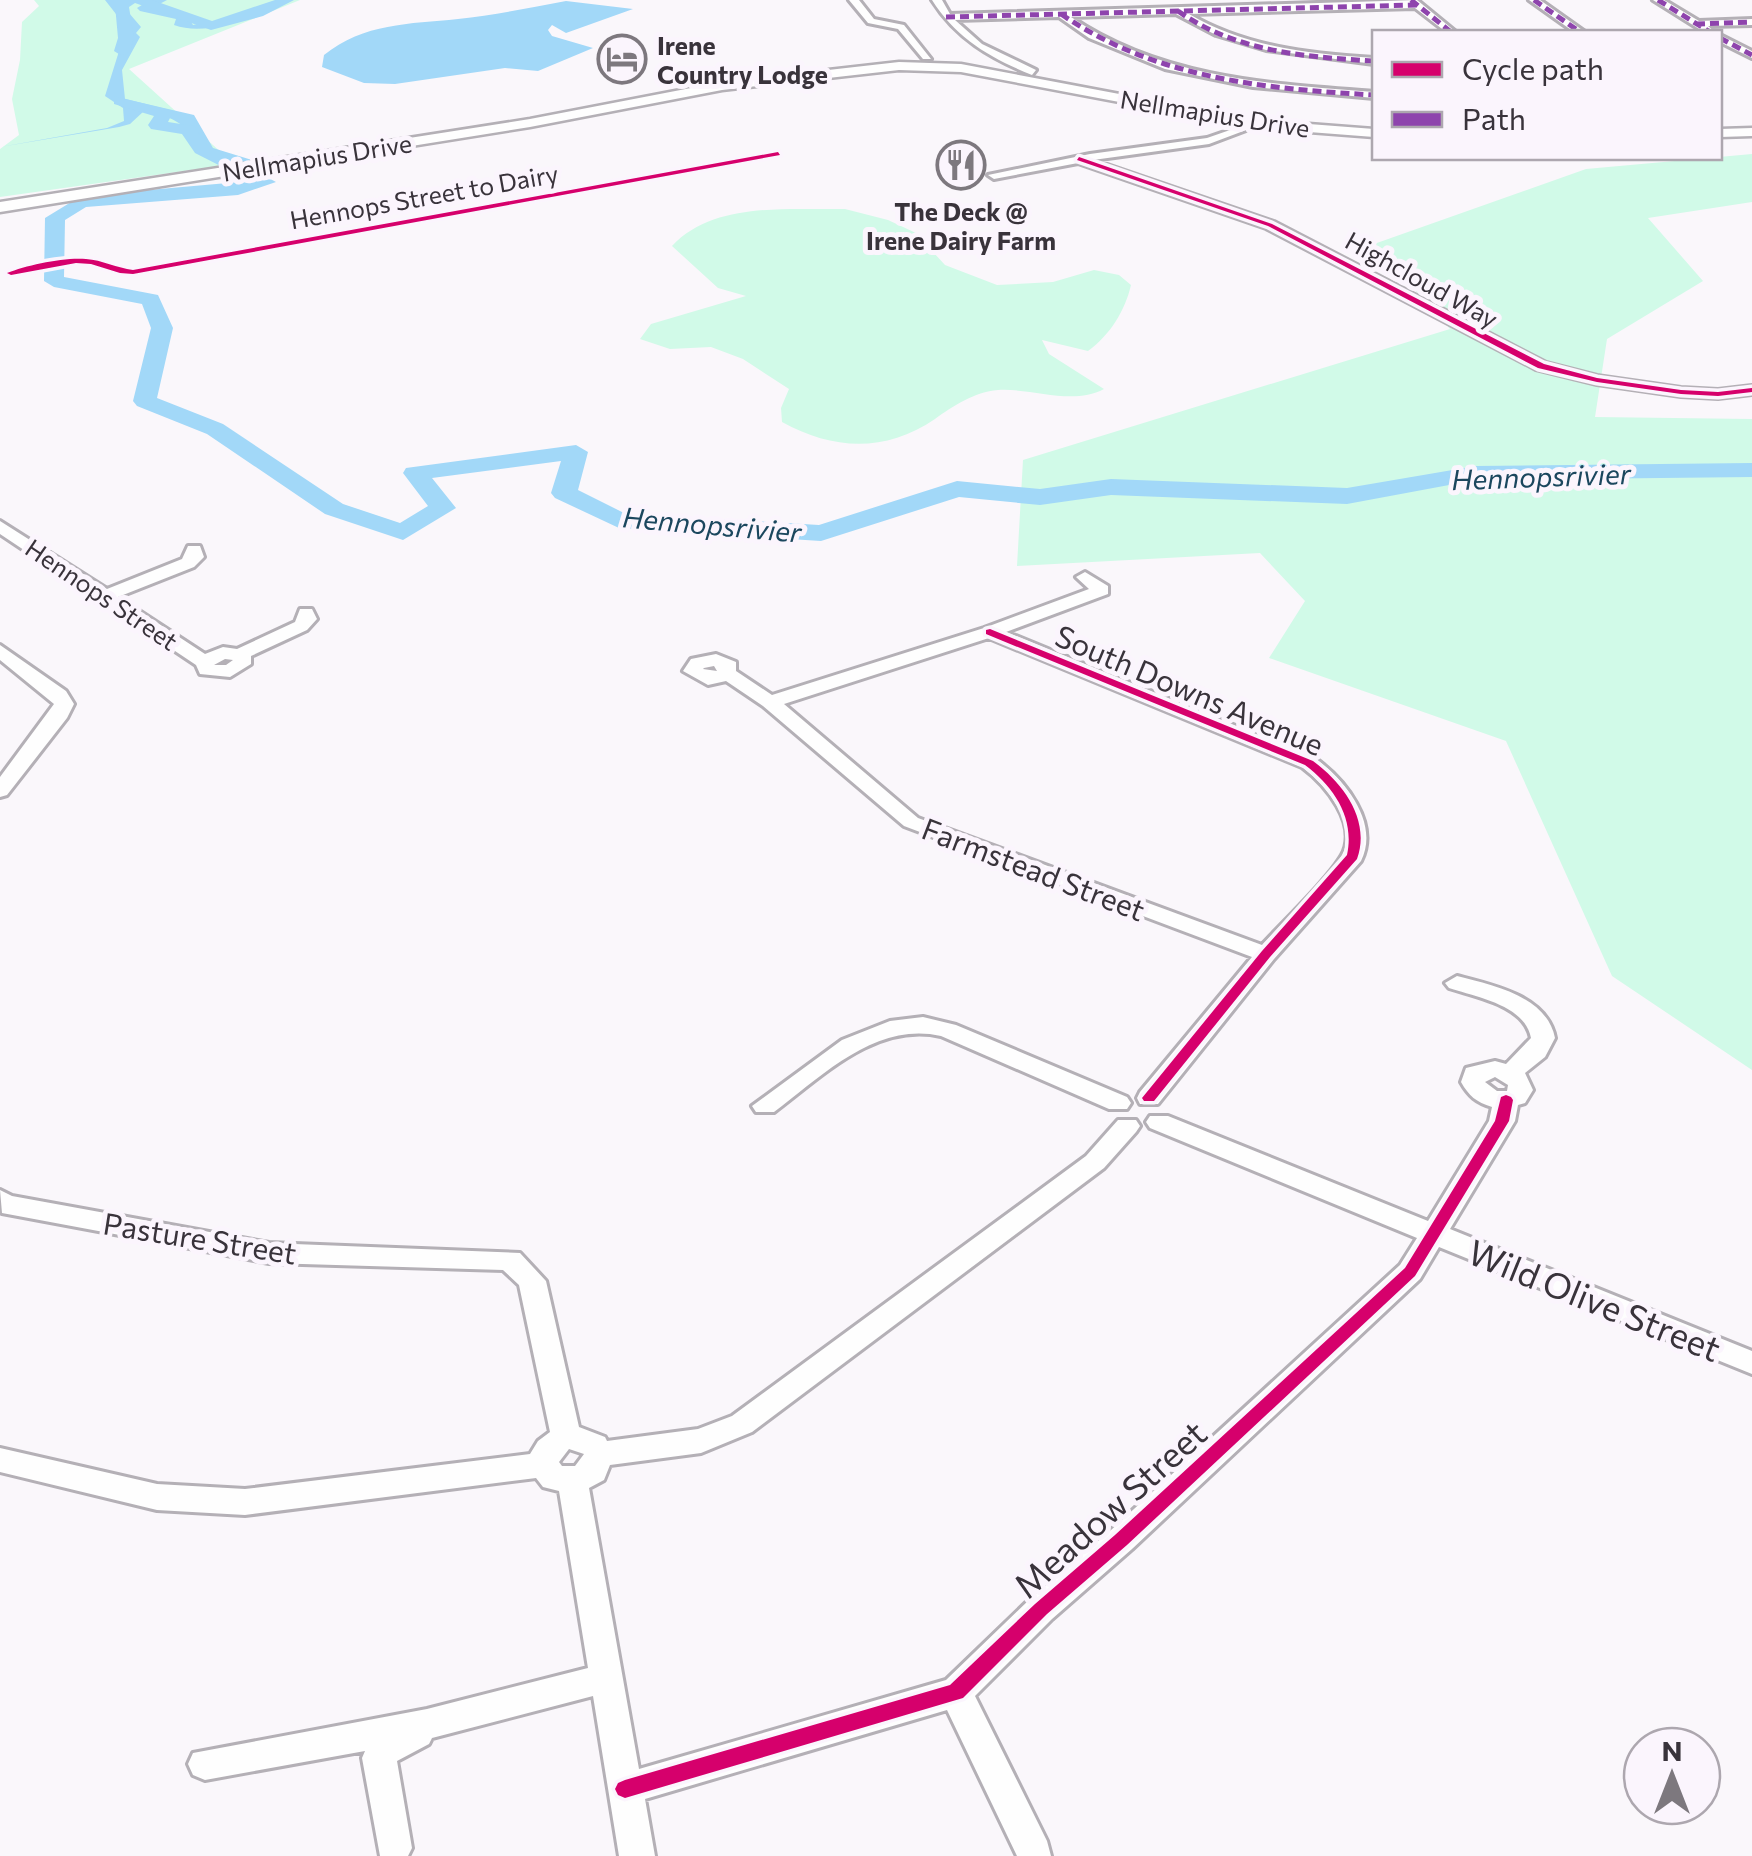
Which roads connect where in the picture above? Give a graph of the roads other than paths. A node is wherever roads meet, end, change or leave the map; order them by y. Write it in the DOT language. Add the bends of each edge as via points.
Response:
graph roads {
  1 [pos="854,0"];
  2 [pos="937,0"];
  3 [pos="1156,0"];
  4 [pos="1534,0"];
  5 [pos="1658,0"];
  6 [pos="1414,3"];
  7 [pos="1178,11"];
  8 [pos="1061,14"];
  9 [pos="946,17"];
  10 [pos="1752,22"];
  11 [pos="1696,24"];
  12 [pos="1448,30"];
  13 [pos="1577,30"];
  14 [pos="1706,30"];
  15 [pos="1722,39"];
  16 [pos="1724,56"];
  17 [pos="1748,56"];
  18 [pos="926,57"];
  19 [pos="1372,61"];
  20 [pos="1026,78"];
  21 [pos="1372,95"];
  22 [pos="1257,124"];
  23 [pos="1752,132"];
  24 [pos="1372,133"];
  25 [pos="1722,133"];
  26 [pos="1079,159"];
  27 [pos="994,176"];
  28 [pos="0,207"];
  29 [pos="1752,390"];
  30 [pos="1,528"];
  31 [pos="194,550"];
  32 [pos="1085,576"];
  33 [pos="105,596"];
  34 [pos="306,613"];
  35 [pos="990,632"];
  36 [pos="0,651"];
  37 [pos="728,673"];
  38 [pos="770,702"];
  39 [pos="4,780"];
  40 [pos="1266,954"];
  41 [pos="1456,983"];
  42 [pos="765,1106"];
  43 [pos="1154,1110"];
  44 [pos="1123,1114"];
  45 [pos="1,1203"];
  46 [pos="1433,1233"];
  47 [pos="1752,1363"];
  48 [pos="566,1438"];
  49 [pos="599,1454"];
  50 [pos="0,1460"];
  51 [pos="543,1465"];
  52 [pos="573,1481"];
  53 [pos="606,1678"];
  54 [pos="956,1692"];
  55 [pos="427,1724"];
  56 [pos="205,1764"];
  57 [pos="625,1788"];
  58 [pos="394,1848"];
  59 [pos="1034,1853"];
  60 [pos="637,1856"];
  1 -- 18 [label="street" via="872,21 902,27"];
  2 -- 9 [label="street"];
  3 -- 7 [label="street"];
  4 -- 13 [label="street"];
  5 -- 11 [label="street"];
  6 -- 7 [label="street"];
  6 -- 12 [label="street"];
  7 -- 8 [label="street"];
  7 -- 19 [label="street" via="1206,30 1250,44"];
  8 -- 9 [label="street"];
  8 -- 21 [label="street" via="1089,37 1177,68 1307,91"];
  9 -- 20 [label="street" via="977,48"];
  10 -- 11 [label="street"];
  11 -- 14 [label="street"];
  15 -- 17 [label="street"];
  16 -- 17 [label="street"];
  20 -- 22 [label="main road, Nellmapius Drive"];
  20 -- 28 [label="main road, Nellmapius Drive" via="903,66 729,88"];
  22 -- 24 [label="main road, Nellmapius Drive"];
  22 -- 26 [label="street" via="1208,141"];
  23 -- 25 [label="main road"];
  26 -- 27 [label="street"];
  26 -- 29 [label="street, Highcloud Way" via="1261,222 1541,366 1680,392"];
  30 -- 33 [label="street, Hennops Street"];
  31 -- 33 [label="street" via="188,563"];
  32 -- 35 [label="street" via="1102,590"];
  33 -- 34 [label="street, Hennops Street" via="204,662 223,653 240,655 302,626"];
  35 -- 38 [label="street"];
  35 -- 40 [label="street, South Downs Avenue" via="1309,762 1332,780 1354,825 1356,849"];
  36 -- 39 [label="street" via="64,704"];
  37 -- 38 [label="street, Farmstead Street"];
  38 -- 40 [label="street, Farmstead Street" via="911,822"];
  40 -- 43 [label="street, South Downs Avenue"];
  41 -- 46 [label="street, Meadow Street" via="1517,1007 1540,1022 1543,1038 1508,1086 1502,1121"];
  42 -- 44 [label="street" via="882,1029 919,1022"];
  43 -- 44 [label="street" via="1133,1096"];
  43 -- 46 [label="street, Wild Olive Street"];
  44 -- 49 [label="street" via="1095,1162 742,1424 701,1440"];
  45 -- 48 [label="street, Pasture Street" via="269,1252 510,1260 532,1281"];
  46 -- 47 [label="street, Wild Olive Street"];
  46 -- 54 [label="street, Meadow Street" via="1410,1272 1384,1298"];
  48 -- 49 [label="street" via="585,1438"];
  48 -- 51 [label="street" via="548,1448"];
  49 -- 52 [label="street" via="593,1471"];
  50 -- 51 [label="street" via="157,1497 244,1502"];
  51 -- 52 [label="street" via="554,1478"];
  52 -- 53 [label="street"];
  53 -- 55 [label="street"];
  53 -- 57 [label="street"];
  54 -- 57 [label="street, Meadow Street"];
  54 -- 59 [label="street"];
  55 -- 56 [label="street"];
  55 -- 58 [label="street" via="379,1758"];
  57 -- 60 [label="street"];
}
